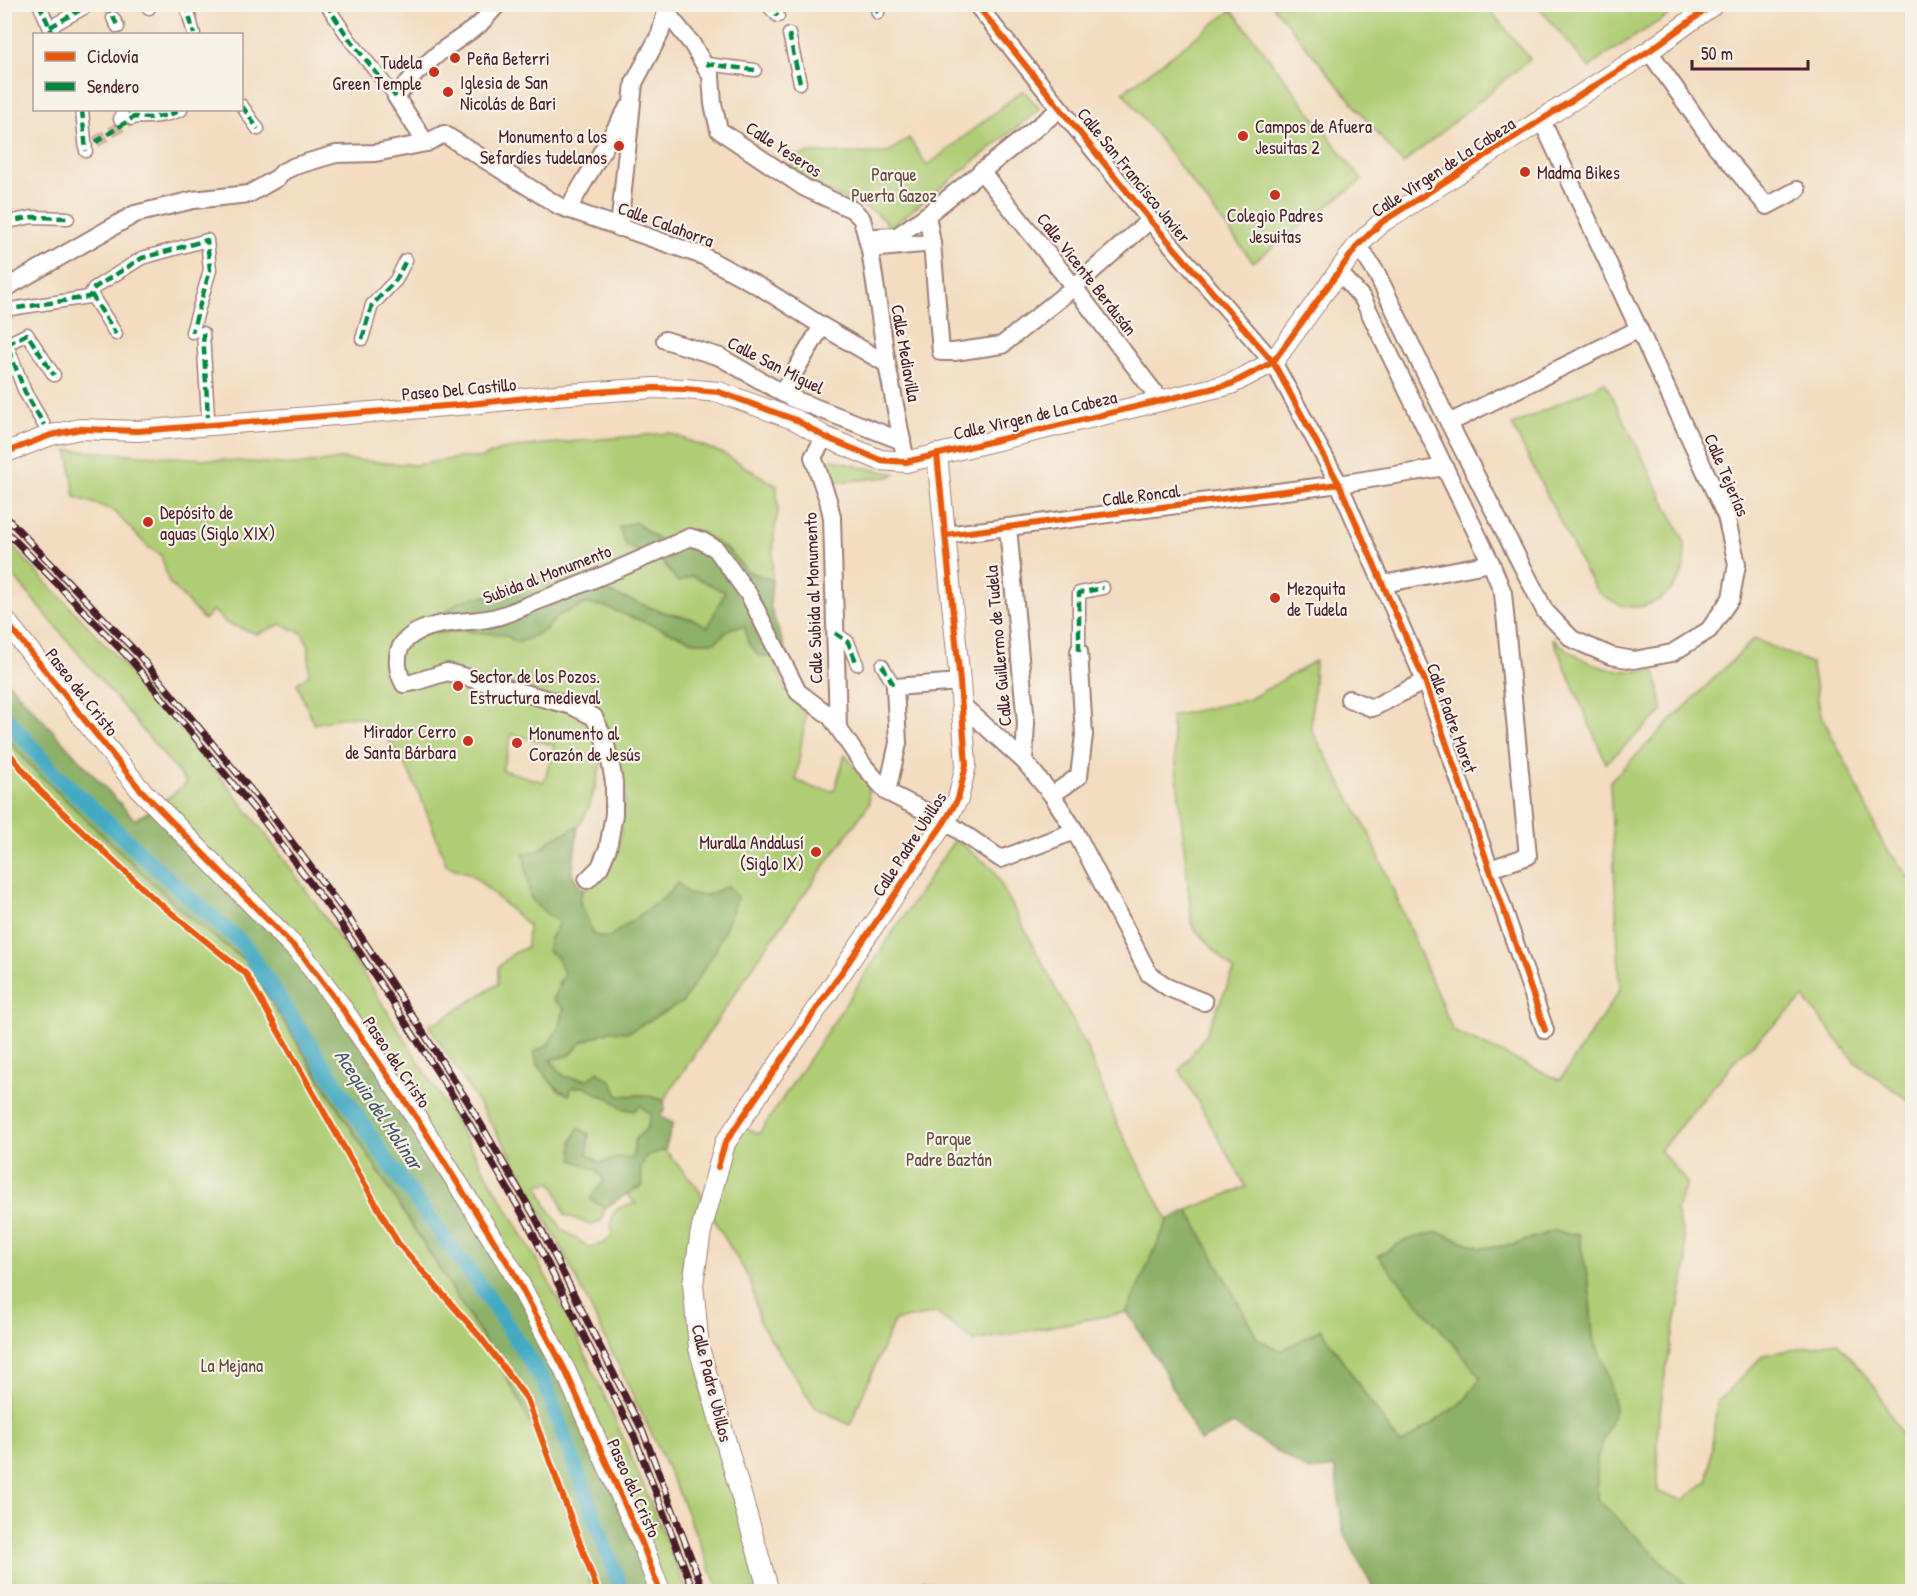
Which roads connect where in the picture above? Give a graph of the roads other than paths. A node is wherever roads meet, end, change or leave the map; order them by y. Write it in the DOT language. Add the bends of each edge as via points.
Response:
graph roads {
  1 [pos="39,4"];
  2 [pos="92,4"];
  3 [pos="186,4"];
  4 [pos="326,4"];
  5 [pos="498,4"];
  6 [pos="766,4"];
  7 [pos="976,4"];
  8 [pos="1714,4"];
  9 [pos="668,9"];
  10 [pos="778,16"];
  11 [pos="51,31"];
  12 [pos="194,33"];
  13 [pos="789,34"];
  14 [pos="1649,51"];
  15 [pos="706,64"];
  16 [pos="755,70"];
  17 [pos="800,83"];
  18 [pos="396,97"];
  19 [pos="631,103"];
  20 [pos="243,107"];
  21 [pos="1060,109"];
  22 [pos="82,111"];
  23 [pos="179,111"];
  24 [pos="125,118"];
  25 [pos="1542,121"];
  26 [pos="258,129"];
  27 [pos="96,142"];
  28 [pos="426,143"];
  29 [pos="981,171"];
  30 [pos="1797,190"];
  31 [pos="561,206"];
  32 [pos="927,215"];
  33 [pos="68,218"];
  34 [pos="1150,220"];
  35 [pos="4,223"];
  36 [pos="619,228"];
  37 [pos="932,243"];
  38 [pos="1358,245"];
  39 [pos="870,250"];
  40 [pos="406,260"];
  41 [pos="1339,272"];
  42 [pos="1074,287"];
  43 [pos="4,289"];
  44 [pos="91,294"];
  45 [pos="4,310"];
  46 [pos="822,326"];
  47 [pos="1639,329"];
  48 [pos="116,334"];
  49 [pos="362,339"];
  50 [pos="6,340"];
  51 [pos="664,340"];
  52 [pos="1273,362"];
  53 [pos="887,364"];
  54 [pos="54,375"];
  55 [pos="782,393"];
  56 [pos="1161,401"];
  57 [pos="208,417"];
  58 [pos="1449,423"];
  59 [pos="44,425"];
  60 [pos="825,437"];
  61 [pos="902,441"];
  62 [pos="4,453"];
  63 [pos="937,454"];
  64 [pos="906,462"];
  65 [pos="1445,467"];
  66 [pos="1340,484"];
  67 [pos="1008,527"];
  68 [pos="946,535"];
  69 [pos="1491,563"];
  70 [pos="1383,584"];
  71 [pos="1103,588"];
  72 [pos="4,619"];
  73 [pos="835,633"];
  74 [pos="1079,651"];
  75 [pos="857,664"];
  76 [pos="882,665"];
  77 [pos="1425,681"];
  78 [pos="960,682"];
  79 [pos="895,687"];
  80 [pos="1349,699"];
  81 [pos="962,705"];
  82 [pos="838,728"];
  83 [pos="1024,761"];
  84 [pos="887,792"];
  85 [pos="1052,795"];
  86 [pos="945,821"];
  87 [pos="1075,831"];
  88 [pos="1490,869"];
  89 [pos="587,880"];
  90 [pos="1204,1002"];
  91 [pos="1545,1030"];
  92 [pos="660,1592"];
  93 [pos="770,1592"];
  1 -- 11 [label="street"];
  2 -- 11 [label="street"];
  3 -- 12 [label="street"];
  4 -- 18 [label="street"];
  5 -- 18 [label="street" via="479,25 416,73"];
  6 -- 10 [label="street"];
  7 -- 21 [label="street, Calle San Francisco Javier"];
  8 -- 14 [label="street, Calle Virgen de La Cabeza"];
  9 -- 15 [label="street, Calle Yeseros"];
  9 -- 19 [label="street" via="660,34 634,84"];
  13 -- 17 [label="street"];
  14 -- 25 [label="street, Calle Virgen de La Cabeza"];
  14 -- 30 [label="street" via="1715,145 1767,206"];
  15 -- 16 [label="street"];
  15 -- 39 [label="street, Calle Yeseros" via="719,130 805,188 853,210 862,219"];
  18 -- 28 [label="street"];
  19 -- 31 [label="street"];
  19 -- 36 [label="street"];
  20 -- 26 [label="street"];
  21 -- 29 [label="street"];
  21 -- 34 [label="street, Calle San Francisco Javier"];
  22 -- 27 [label="street" via="86,151"];
  23 -- 24 [label="street" via="169,116"];
  25 -- 38 [label="street, Calle Virgen de La Cabeza" via="1382,222"];
  25 -- 47 [label="street, Calle Tejerías"];
  28 -- 31 [label="street, Calle Calahorra" via="444,134"];
  28 -- 43 [label="street" via="375,153 336,154 284,171 249,194 193,200 135,214"];
  29 -- 32 [label="street"];
  29 -- 42 [label="street, Calle Vicente Berdusán"];
  31 -- 36 [label="street, Calle Calahorra"];
  32 -- 37 [label="street"];
  32 -- 39 [label="street" via="897,236 876,237"];
  33 -- 35 [label="street" via="32,217"];
  34 -- 42 [label="street"];
  34 -- 52 [label="street, Calle San Francisco Javier"];
  36 -- 46 [label="street, Calle Calahorra" via="703,256"];
  37 -- 39 [label="street"];
  37 -- 42 [label="street" via="941,352 1002,345"];
  38 -- 41 [label="street, Calle Virgen de La Cabeza"];
  38 -- 58 [label="street, Calle Tejerías" via="1377,274"];
  39 -- 53 [label="street, Calle Mediavilla"];
  40 -- 49 [label="street" via="396,280 372,305"];
  41 -- 52 [label="street, Calle Virgen de La Cabeza"];
  41 -- 65 [label="street" via="1363,299"];
  42 -- 56 [label="street, Calle Vicente Berdusán"];
  44 -- 45 [label="street"];
  44 -- 48 [label="street"];
  44 -- 57 [label="street" via="94,288 142,258 207,240 210,270 198,332"];
  46 -- 53 [label="street, Calle Calahorra"];
  46 -- 55 [label="street"];
  47 -- 58 [label="street"];
  47 -- 58 [label="street, Calle Tejerías" via="1726,516 1737,564 1731,598 1709,630 1671,653 1634,660 1611,656 1572,639 1545,611"];
  50 -- 54 [label="street" via="27,334"];
  50 -- 59 [label="street" via="25,392"];
  51 -- 55 [label="street, Calle San Miguel" via="720,357"];
  52 -- 56 [label="street, Calle Virgen de La Cabeza" via="1231,384"];
  52 -- 66 [label="street, Calle Padre Moret"];
  53 -- 61 [label="street, Calle Mediavilla"];
  55 -- 61 [label="street, Calle San Miguel"];
  56 -- 63 [label="street, Calle Virgen de La Cabeza"];
  60 -- 62 [label="street, Paseo Del Castillo" via="796,420 719,392 654,388 138,431 80,429 51,435"];
  60 -- 64 [label="street, Paseo Del Castillo" via="880,460"];
  60 -- 73 [label="street, Calle Subida al Monumento" via="813,457 832,517"];
  61 -- 64 [label="street, Calle Mediavilla"];
  63 -- 64 [label="street, Calle Virgen de La Cabeza"];
  63 -- 68 [label="street, Calle Padre Ubillos"];
  65 -- 66 [label="street, Calle Roncal"];
  65 -- 69 [label="street"];
  66 -- 67 [label="street, Calle Roncal"];
  66 -- 70 [label="street, Calle Padre Moret"];
  67 -- 68 [label="street, Calle Roncal"];
  67 -- 83 [label="street, Calle Guillermo de Tudela" via="1026,723"];
  68 -- 78 [label="street, Calle Padre Ubillos"];
  69 -- 70 [label="street"];
  69 -- 88 [label="street" via="1503,592 1528,856"];
  70 -- 77 [label="street, Calle Padre Moret"];
  71 -- 74 [label="street" via="1079,593"];
  72 -- 92 [label="street, Paseo del Cristo" via="139,788 303,956 411,1110 512,1270 566,1372"];
  73 -- 75 [label="street" via="848,642"];
  73 -- 82 [label="street, Calle Subida al Monumento"];
  74 -- 85 [label="street" via="1084,735 1078,776"];
  76 -- 79 [label="street"];
  77 -- 80 [label="street" via="1372,708"];
  77 -- 88 [label="street, Calle Padre Moret"];
  78 -- 79 [label="street"];
  78 -- 81 [label="street, Calle Padre Ubillos"];
  79 -- 84 [label="street" via="897,743"];
  81 -- 83 [label="street, Calle Guillermo de Tudela"];
  81 -- 86 [label="street, Calle Padre Ubillos" via="966,765 958,799"];
  82 -- 84 [label="street, Subida al Monumento"];
  82 -- 89 [label="street, Subida al Monumento" via="830,716 798,692 749,595 716,549 690,537 580,586 490,619 434,625 408,638 400,649 397,666 404,684 447,672 572,705 594,717 610,760 614,814 608,848 600,867"];
  83 -- 85 [label="street, Calle Guillermo de Tudela"];
  84 -- 86 [label="street, Subida al Monumento"];
  85 -- 87 [label="street, Calle Guillermo de Tudela"];
  86 -- 87 [label="street" via="1001,860"];
  86 -- 93 [label="street, Calle Padre Ubillos" via="725,1143 701,1231 693,1284 699,1348"];
  87 -- 90 [label="street, Calle Guillermo de Tudela" via="1149,974 1169,988"];
  88 -- 91 [label="street, Calle Padre Moret"];
}
